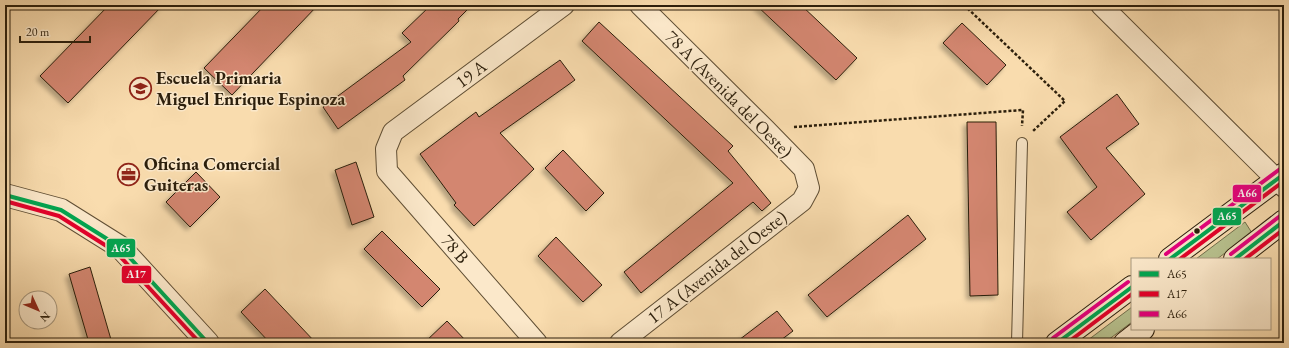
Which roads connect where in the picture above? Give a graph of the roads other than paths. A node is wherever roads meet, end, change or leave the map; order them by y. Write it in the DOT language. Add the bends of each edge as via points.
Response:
graph roads {
  1 [pos="564,5"];
  2 [pos="640,5"];
  3 [pos="1107,7"];
  4 [pos="1022,143"];
  5 [pos="386,149"];
  6 [pos="1281,180"];
  7 [pos="809,188"];
  8 [pos="5,195"];
  9 [pos="1284,221"];
  10 [pos="1171,258"];
  11 [pos="1236,258"];
  12 [pos="1131,288"];
  13 [pos="1142,330"];
  14 [pos="208,343"];
  15 [pos="537,343"];
  16 [pos="620,343"];
  17 [pos="1017,343"];
  18 [pos="1057,343"];
  19 [pos="1125,343"];
  1 -- 5 [label="street, 19 A" via="393,132"];
  2 -- 7 [label="street, 78 A (Avenida del Oeste)" via="804,169"];
  3 -- 6 [label="street"];
  4 -- 17 [label="lane"];
  5 -- 15 [label="street, 78 B" via="387,171"];
  6 -- 10 [label="main road"];
  7 -- 16 [label="street, 17 A (Avenida del Oeste)" via="802,201"];
  8 -- 14 [label="main road" via="62,210 120,247"];
  9 -- 11 [label="main road"];
  12 -- 18 [label="main road"];
  13 -- 19 [label="main road"];
}
